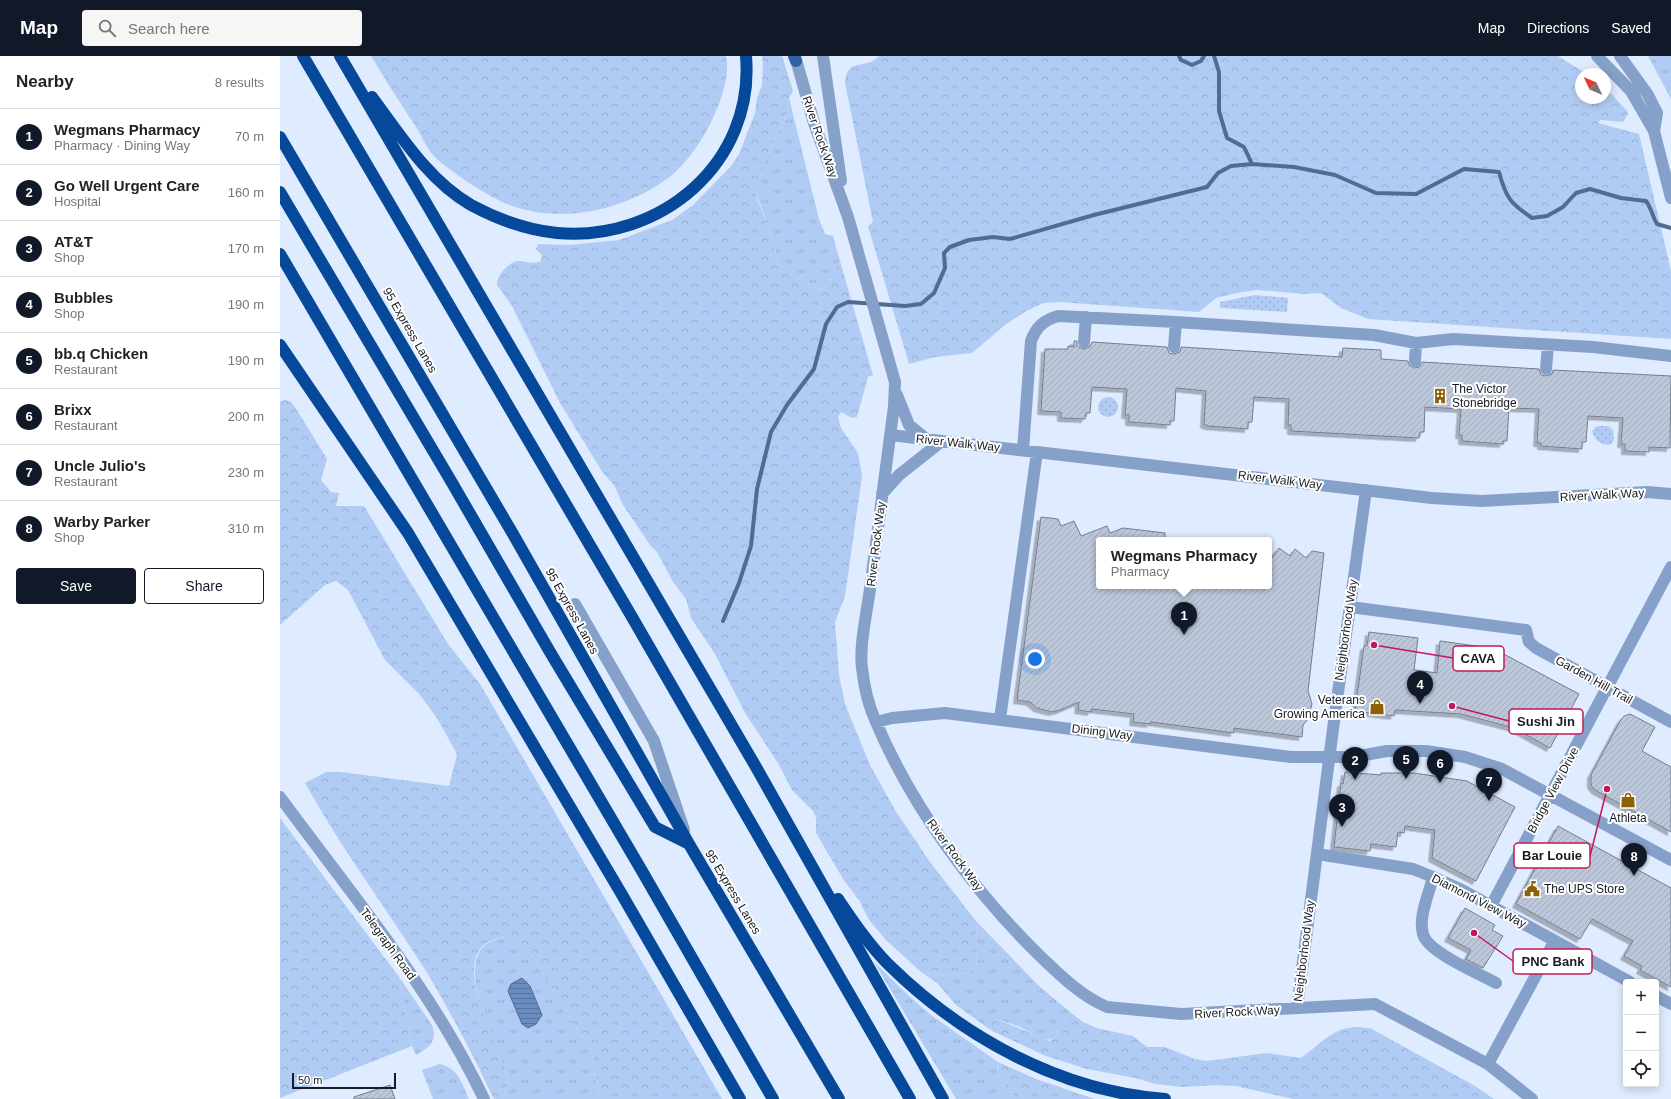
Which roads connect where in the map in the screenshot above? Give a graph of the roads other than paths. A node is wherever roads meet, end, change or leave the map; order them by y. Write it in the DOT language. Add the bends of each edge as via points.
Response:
graph roads {
  1 [pos="303,56"];
  2 [pos="341,56"];
  3 [pos="746,56"];
  4 [pos="823,56"];
  5 [pos="1597,56"];
  6 [pos="1620,56"];
  7 [pos="795,58"];
  8 [pos="1654,131"];
  9 [pos="280,137"];
  10 [pos="280,192"];
  11 [pos="1671,198"];
  12 [pos="848,217"];
  13 [pos="280,254"];
  14 [pos="1086,317"];
  15 [pos="1176,322"];
  16 [pos="1084,342"];
  17 [pos="1416,343"];
  18 [pos="1548,344"];
  19 [pos="280,345"];
  20 [pos="1174,347"];
  21 [pos="1671,356"];
  22 [pos="1415,361"];
  23 [pos="1546,369"];
  24 [pos="895,387"];
  25 [pos="890,435"];
  26 [pos="926,439"];
  27 [pos="942,441"];
  28 [pos="1024,450"];
  29 [pos="1038,452"];
  30 [pos="1366,490"];
  31 [pos="882,494"];
  32 [pos="1671,494"];
  33 [pos="1671,567"];
  34 [pos="575,604"];
  35 [pos="1350,607"];
  36 [pos="1607,688"];
  37 [pos="1000,719"];
  38 [pos="876,722"];
  39 [pos="1671,722"];
  40 [pos="1329,757"];
  41 [pos="1550,795"];
  42 [pos="280,798"];
  43 [pos="786,822"];
  44 [pos="689,844"];
  45 [pos="1317,854"];
  46 [pos="1671,860"];
  47 [pos="1433,877"];
  48 [pos="1491,906"];
  49 [pos="1554,942"];
  50 [pos="1624,979"];
  51 [pos="1496,983"];
  52 [pos="1659,998"];
  53 [pos="1671,1004"];
  54 [pos="1297,1008"];
  55 [pos="1488,1064"];
  56 [pos="484,1099"];
  57 [pos="740,1099"];
  58 [pos="773,1099"];
  59 [pos="839,1099"];
  60 [pos="910,1099"];
  61 [pos="944,1099"];
  62 [pos="1165,1099"];
  63 [pos="1532,1099"];
  1 -- 60 [label="highway" via="628,610"];
  2 -- 3 [label="highway" via="393,126 432,173 450,190 471,204 520,226 558,233 582,233 612,228 654,216 676,204 708,175 725,152 741,113 746,92"];
  2 -- 43 [label="highway"];
  4 -- 12 [label="street, River Rock Way" via="837,161"];
  5 -- 8 [label="street" via="1631,91"];
  6 -- 8 [label="street" via="1648,95 1657,113"];
  7 -- 12 [label="street, River Rock Way" via="814,123"];
  8 -- 11 [label="street"];
  9 -- 44 [label="highway, 95 Express Lanes" via="513,534"];
  10 -- 44 [label="highway" via="655,826"];
  12 -- 24 [label="street, River Rock Way"];
  13 -- 58 [label="highway" via="642,870"];
  14 -- 15 [label="street"];
  14 -- 16 [label="street"];
  14 -- 28 [label="street" via="1058,316 1048,319 1039,326 1033,336 1030,348"];
  15 -- 17 [label="street" via="1374,335"];
  15 -- 20 [label="street"];
  17 -- 18 [label="street" via="1453,339"];
  17 -- 22 [label="street"];
  18 -- 21 [label="street"];
  18 -- 23 [label="street"];
  19 -- 57 [label="highway" via="408,533"];
  24 -- 25 [label="street, River Rock Way"];
  24 -- 26 [label="street" via="909,425"];
  25 -- 26 [label="street, River Walk Way"];
  25 -- 31 [label="street, River Rock Way"];
  26 -- 27 [label="street, River Walk Way"];
  27 -- 28 [label="street, River Walk Way"];
  27 -- 31 [label="street" via="899,475"];
  28 -- 29 [label="street, River Walk Way"];
  29 -- 30 [label="street, River Walk Way"];
  29 -- 37 [label="street"];
  30 -- 32 [label="street, River Walk Way" via="1482,501 1647,492"];
  30 -- 35 [label="street, Neighborhood Way"];
  31 -- 38 [label="street, River Rock Way" via="864,626 862,666 868,701"];
  33 -- 36 [label="street, Bridge View Drive"];
  34 -- 44 [label="street" via="654,741"];
  35 -- 36 [label="street, Garden Hill Trail" via="1526,630 1530,642 1536,648"];
  35 -- 40 [label="street, Neighborhood Way"];
  36 -- 39 [label="street, Garden Hill Trail"];
  36 -- 41 [label="street, Bridge View Drive"];
  37 -- 38 [label="street, Dining Way" via="944,713"];
  37 -- 40 [label="street, Dining Way" via="1291,757"];
  38 -- 54 [label="street, River Rock Way" via="904,777 962,868 1028,944 1078,990 1107,1007 1142,1012 1199,1014"];
  40 -- 41 [label="street, Dining Way" via="1360,756 1387,751 1426,751 1465,757 1502,769"];
  40 -- 45 [label="street, Neighborhood Way"];
  41 -- 46 [label="street, Dining Way"];
  41 -- 48 [label="street, Bridge View Drive"];
  42 -- 56 [label="street, Telegraph Road" via="423,992"];
  43 -- 61 [label="highway"];
  43 -- 62 [label="highway" via="848,913 882,957 923,995 961,1025 1006,1051 1075,1081 1110,1091"];
  44 -- 59 [label="highway, 95 Express Lanes"];
  45 -- 47 [label="street, Diamond View Way" via="1413,869"];
  45 -- 54 [label="street, Neighborhood Way"];
  47 -- 48 [label="street, Diamond View Way"];
  47 -- 51 [label="street" via="1422,926 1425,940 1443,954"];
  48 -- 49 [label="street, Diamond View Way"];
  49 -- 50 [label="street, Diamond View Way"];
  49 -- 55 [label="street"];
  52 -- 53 [label="street"];
  54 -- 55 [label="street, River Rock Way" via="1375,1004"];
  55 -- 63 [label="street, River Rock Way"];
}
